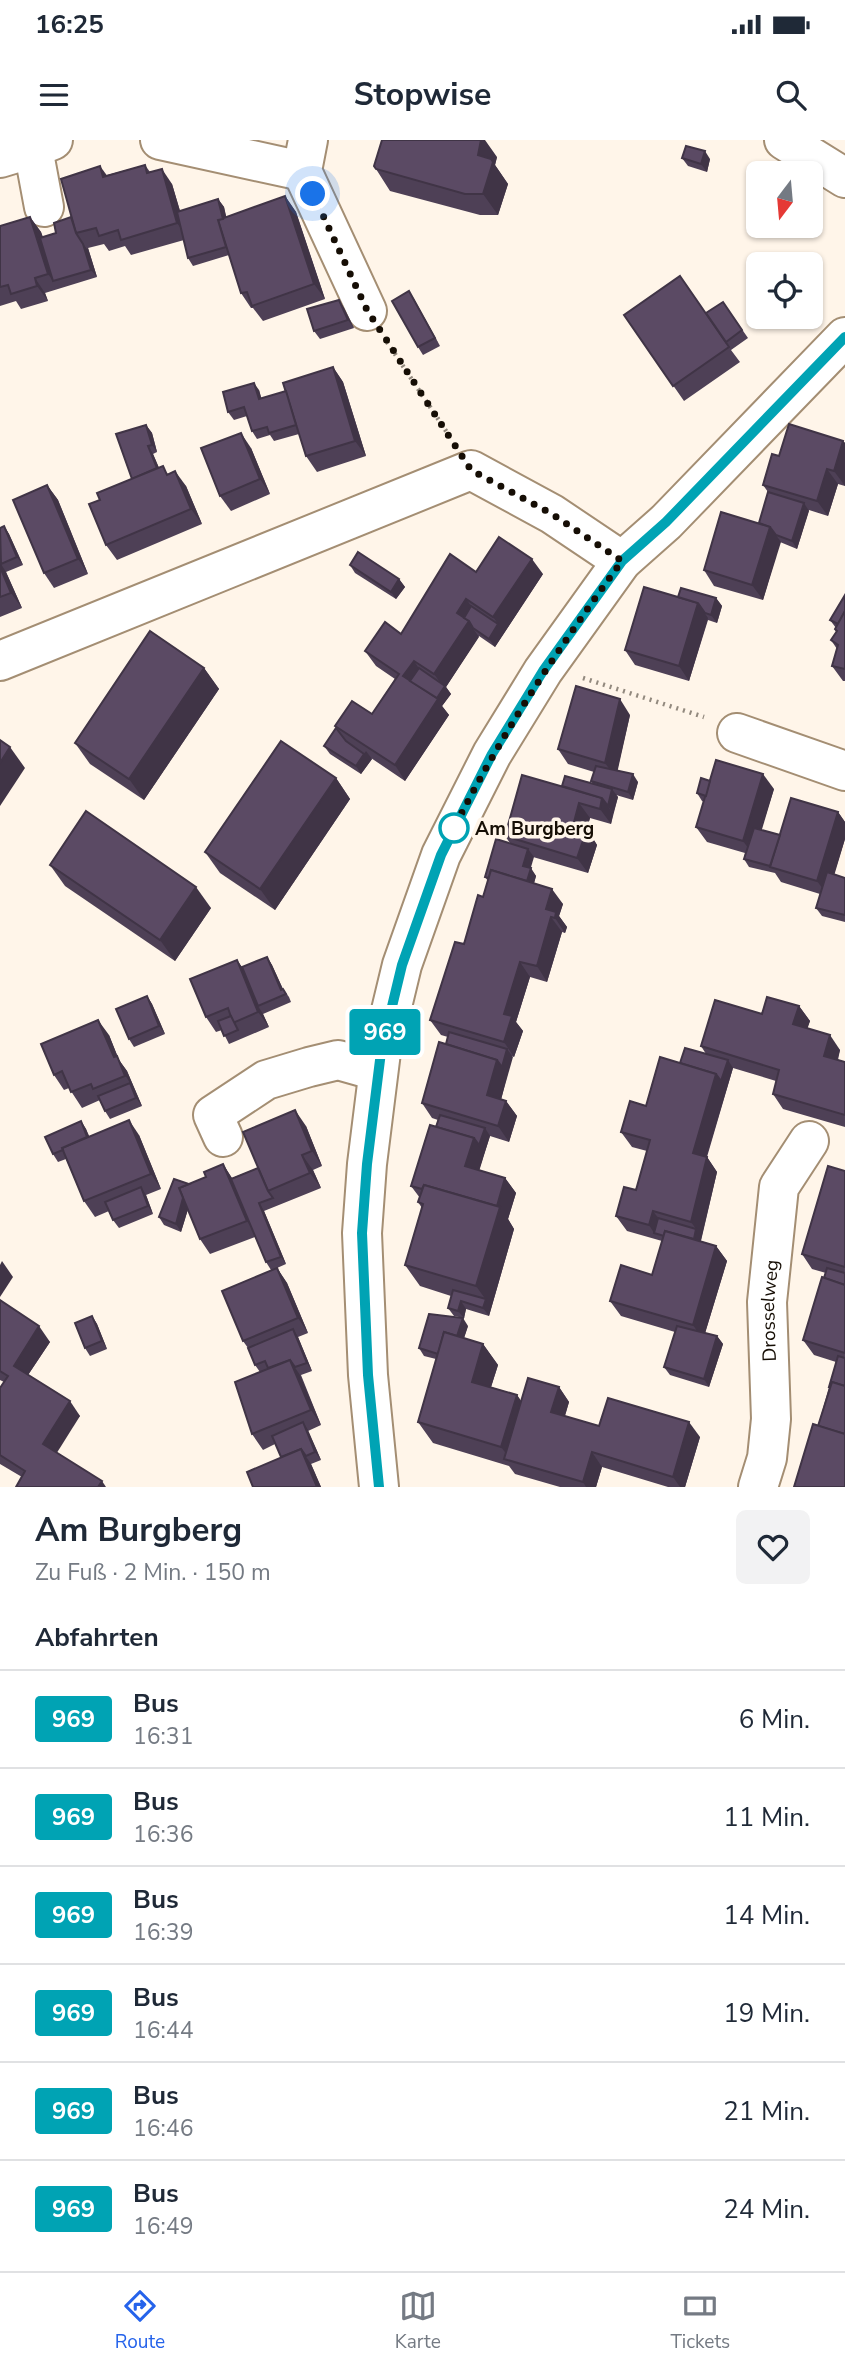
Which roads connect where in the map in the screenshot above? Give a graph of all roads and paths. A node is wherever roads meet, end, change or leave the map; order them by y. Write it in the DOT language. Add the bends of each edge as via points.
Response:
graph roads {
  1 [pos="160,140"];
  2 [pos="784,140"];
  3 [pos="29,148"];
  4 [pos="305,156"];
  5 [pos="845,178"];
  6 [pos="44,207"];
  7 [pos="367,310"];
  8 [pos="845,337"];
  9 [pos="471,470"];
  10 [pos="622,561"];
  11 [pos="0,661"];
  12 [pos="543,671"];
  13 [pos="737,733"];
  14 [pos="845,771"];
  15 [pos="377,1071"];
  16 [pos="223,1137"];
  17 [pos="809,1141"];
  18 [pos="379,1487"];
  19 [pos="758,1487"];
  1 -- 4 [label="street"];
  2 -- 5 [label="street"];
  3 -- 6 [label="street"];
  4 -- 7 [label="street"];
  7 -- 9 [label="path"];
  8 -- 10 [label="street" via="666,522"];
  9 -- 10 [label="street" via="552,514"];
  9 -- 11 [label="street"];
  10 -- 12 [label="street"];
  12 -- 13 [label="path" via="579,677 712,720"];
  12 -- 15 [label="street" via="492,754 441,855 402,965"];
  13 -- 14 [label="street"];
  15 -- 16 [label="street" via="338,1060 266,1080 214,1115"];
  15 -- 18 [label="street" via="362,1233"];
  17 -- 19 [label="street, Drosselweg" via="779,1187 767,1302 771,1419 768,1458"];
}
